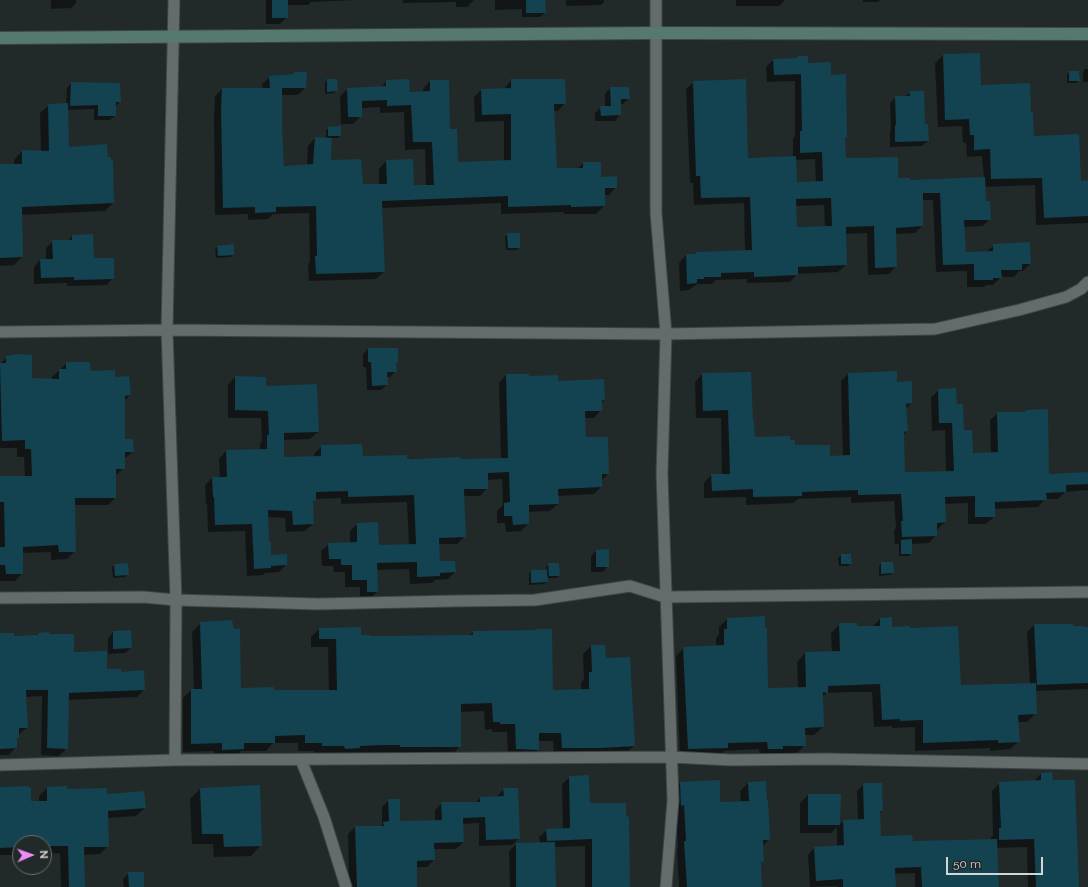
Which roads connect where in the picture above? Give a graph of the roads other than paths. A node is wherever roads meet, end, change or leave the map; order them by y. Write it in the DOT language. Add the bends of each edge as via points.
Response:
graph roads {
  1 [pos="174,0"];
  2 [pos="656,0"];
  3 [pos="656,33"];
  4 [pos="1088,34"];
  5 [pos="173,37"];
  6 [pos="0,38"];
  7 [pos="1088,282"];
  8 [pos="167,330"];
  9 [pos="0,332"];
  10 [pos="666,334"];
  11 [pos="1088,592"];
  12 [pos="665,597"];
  13 [pos="0,598"];
  14 [pos="176,600"];
  15 [pos="671,757"];
  16 [pos="175,760"];
  17 [pos="301,760"];
  18 [pos="1088,764"];
  19 [pos="0,765"];
  20 [pos="346,887"];
  21 [pos="666,887"];
  1 -- 5 [label="street"];
  2 -- 3 [label="street"];
  3 -- 4 [label="street"];
  3 -- 5 [label="street"];
  3 -- 10 [label="street" via="656,213"];
  5 -- 6 [label="street"];
  5 -- 8 [label="street"];
  7 -- 10 [label="street" via="1066,297 935,329"];
  8 -- 9 [label="street"];
  8 -- 10 [label="street"];
  8 -- 14 [label="street"];
  10 -- 12 [label="street" via="662,474"];
  11 -- 12 [label="street"];
  12 -- 14 [label="street" via="630,586 535,600 318,604"];
  12 -- 15 [label="street"];
  13 -- 14 [label="street" via="143,597"];
  14 -- 16 [label="street"];
  15 -- 17 [label="street"];
  15 -- 18 [label="street"];
  15 -- 21 [label="street" via="673,800"];
  16 -- 17 [label="street"];
  16 -- 19 [label="street"];
  17 -- 20 [label="street" via="324,816"];
}
